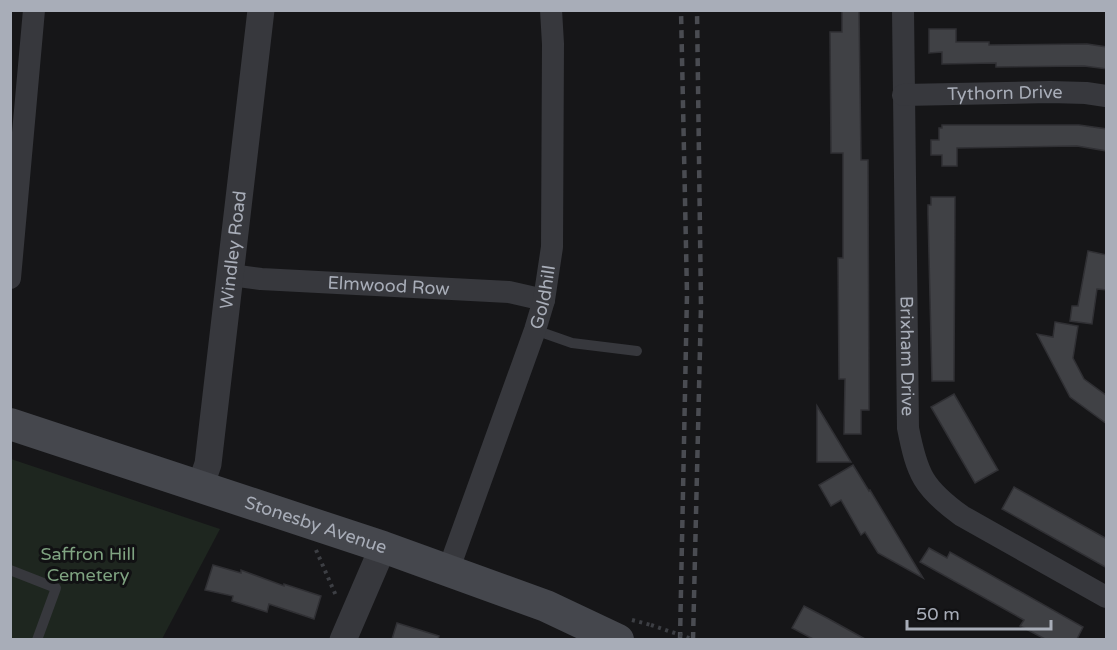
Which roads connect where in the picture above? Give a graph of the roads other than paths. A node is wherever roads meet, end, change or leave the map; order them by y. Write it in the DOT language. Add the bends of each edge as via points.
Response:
graph roads {
  1 [pos="34,10"];
  2 [pos="261,10"];
  3 [pos="551,10"];
  4 [pos="903,10"];
  5 [pos="903,95"];
  6 [pos="1107,96"];
  7 [pos="15,181"];
  8 [pos="231,275"];
  9 [pos="10,278"];
  10 [pos="544,300"];
  11 [pos="535,330"];
  12 [pos="637,351"];
  13 [pos="10,424"];
  14 [pos="200,487"];
  15 [pos="383,547"];
  16 [pos="10,570"];
  17 [pos="448,571"];
  18 [pos="1107,597"];
  19 [pos="37,639"];
  20 [pos="343,639"];
  21 [pos="618,639"];
  1 -- 7 [label="street"];
  2 -- 8 [label="street, Windley Road"];
  3 -- 10 [label="street, Goldhill" via="552,247"];
  4 -- 5 [label="street, Brixham Drive"];
  5 -- 6 [label="street, Tythorn Drive" via="1050,92"];
  5 -- 18 [label="street, Brixham Drive" via="908,428 914,462 942,502 962,516"];
  7 -- 9 [label="street"];
  8 -- 10 [label="street, Elmwood Row" via="509,292"];
  8 -- 14 [label="street, Windley Road" via="208,464"];
  10 -- 11 [label="street, Goldhill"];
  11 -- 12 [label="lane" via="572,343"];
  11 -- 17 [label="street, Goldhill"];
  13 -- 14 [label="main road, Stonesby Avenue"];
  14 -- 15 [label="main road, Stonesby Avenue"];
  15 -- 17 [label="main road, Stonesby Avenue"];
  15 -- 20 [label="street"];
  16 -- 19 [label="lane" via="56,588"];
  17 -- 21 [label="main road, Stonesby Avenue" via="546,606"];
}
